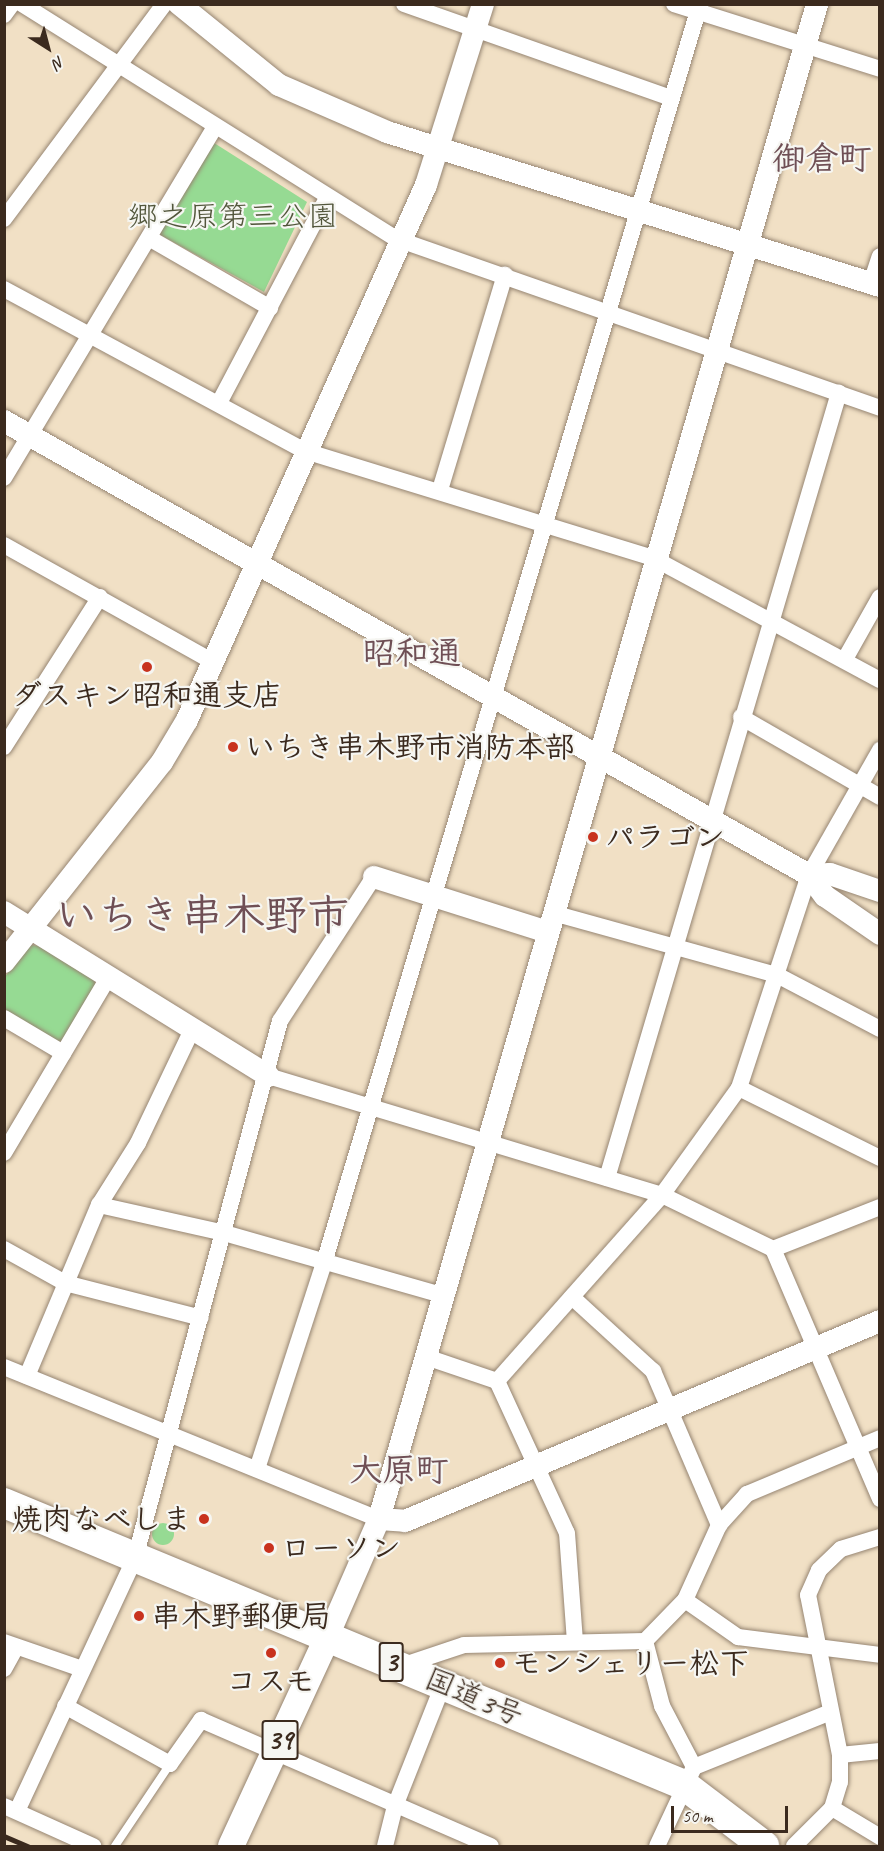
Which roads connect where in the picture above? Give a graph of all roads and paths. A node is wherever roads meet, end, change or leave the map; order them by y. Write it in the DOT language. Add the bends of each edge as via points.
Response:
graph roads {
  1 [pos="12,4"];
  2 [pos="22,4"];
  3 [pos="164,4"];
  4 [pos="179,4"];
  5 [pos="404,4"];
  6 [pos="483,4"];
  7 [pos="674,4"];
  8 [pos="817,4"];
  9 [pos="699,8"];
  10 [pos="4,15"];
  11 [pos="475,30"];
  12 [pos="806,47"];
  13 [pos="119,64"];
  14 [pos="879,69"];
  15 [pos="671,98"];
  16 [pos="214,129"];
  17 [pos="439,148"];
  18 [pos="327,198"];
  19 [pos="639,208"];
  20 [pos="4,219"];
  21 [pos="149,238"];
  22 [pos="397,239"];
  23 [pos="747,240"];
  24 [pos="879,256"];
  25 [pos="505,275"];
  26 [pos="875,284"];
  27 [pos="4,289"];
  28 [pos="270,308"];
  29 [pos="608,311"];
  30 [pos="91,333"];
  31 [pos="715,350"];
  32 [pos="838,393"];
  33 [pos="219,403"];
  34 [pos="879,408"];
  35 [pos="4,421"];
  36 [pos="28,433"];
  37 [pos="305,451"];
  38 [pos="4,478"];
  39 [pos="440,490"];
  40 [pos="544,524"];
  41 [pos="4,545"];
  42 [pos="655,559"];
  43 [pos="261,561"];
  44 [pos="100,597"];
  45 [pos="879,597"];
  46 [pos="770,625"];
  47 [pos="845,659"];
  48 [pos="215,663"];
  49 [pos="879,680"];
  50 [pos="491,697"];
  51 [pos="741,717"];
  52 [pos="4,747"];
  53 [pos="879,750"];
  54 [pos="598,758"];
  55 [pos="859,784"];
  56 [pos="879,797"];
  57 [pos="712,820"];
  58 [pos="809,875"];
  59 [pos="374,877"];
  60 [pos="879,891"];
  61 [pos="434,895"];
  62 [pos="4,912"];
  63 [pos="550,922"];
  64 [pos="29,927"];
  65 [pos="879,934"];
  66 [pos="676,945"];
  67 [pos="4,962"];
  68 [pos="777,975"];
  69 [pos="108,978"];
  70 [pos="4,1018"];
  71 [pos="879,1029"];
  72 [pos="191,1032"];
  73 [pos="63,1053"];
  74 [pos="268,1076"];
  75 [pos="739,1088"];
  76 [pos="369,1105"];
  77 [pos="487,1143"];
  78 [pos="4,1153"];
  79 [pos="879,1158"];
  80 [pos="607,1179"];
  81 [pos="662,1195"];
  82 [pos="99,1205"];
  83 [pos="879,1207"];
  84 [pos="224,1233"];
  85 [pos="4,1249"];
  86 [pos="773,1249"];
  87 [pos="324,1263"];
  88 [pos="65,1283"];
  89 [pos="441,1295"];
  90 [pos="572,1297"];
  91 [pos="201,1318"];
  92 [pos="879,1321"];
  93 [pos="815,1347"];
  94 [pos="426,1357"];
  95 [pos="4,1367"];
  96 [pos="27,1376"];
  97 [pos="497,1381"];
  98 [pos="670,1409"];
  99 [pos="170,1434"];
  100 [pos="879,1438"];
  101 [pos="858,1448"];
  102 [pos="536,1466"];
  103 [pos="257,1469"];
  104 [pos="879,1499"];
  105 [pos="4,1503"];
  106 [pos="379,1519"];
  107 [pos="719,1525"];
  108 [pos="879,1537"];
  109 [pos="135,1558"];
  110 [pos="685,1600"];
  111 [pos="329,1634"];
  112 [pos="645,1641"];
  113 [pos="575,1642"];
  114 [pos="10,1645"];
  115 [pos="819,1650"];
  116 [pos="879,1655"];
  117 [pos="401,1666"];
  118 [pos="4,1669"];
  119 [pos="82,1669"];
  120 [pos="443,1685"];
  121 [pos="65,1706"];
  122 [pos="828,1713"];
  123 [pos="879,1751"];
  124 [pos="274,1752"];
  125 [pos="840,1755"];
  126 [pos="170,1764"];
  127 [pos="689,1776"];
  128 [pos="395,1806"];
  129 [pos="832,1808"];
  130 [pos="10,1809"];
  131 [pos="879,1838"];
  132 [pos="93,1846"];
  133 [pos="115,1846"];
  134 [pos="231,1846"];
  135 [pos="385,1846"];
  136 [pos="491,1846"];
  137 [pos="657,1846"];
  138 [pos="764,1846"];
  139 [pos="794,1846"];
  1 -- 10 [label="street"];
  2 -- 13 [label="street"];
  3 -- 13 [label="street"];
  4 -- 17 [label="street" via="279,85 387,132"];
  5 -- 11 [label="street"];
  6 -- 11 [label="street"];
  7 -- 9 [label="street"];
  8 -- 12 [label="street"];
  9 -- 12 [label="street"];
  9 -- 15 [label="street"];
  11 -- 15 [label="street"];
  11 -- 17 [label="street"];
  12 -- 14 [label="street"];
  12 -- 23 [label="street"];
  13 -- 16 [label="street"];
  13 -- 20 [label="street"];
  15 -- 19 [label="street"];
  16 -- 18 [label="street"];
  16 -- 21 [label="street"];
  17 -- 19 [label="street"];
  17 -- 22 [label="street"];
  18 -- 22 [label="street"];
  18 -- 28 [label="street"];
  19 -- 23 [label="street"];
  19 -- 29 [label="street"];
  21 -- 28 [label="street"];
  21 -- 30 [label="street"];
  22 -- 25 [label="street"];
  22 -- 37 [label="street"];
  23 -- 26 [label="street"];
  23 -- 31 [label="street"];
  24 -- 26 [label="street"];
  25 -- 29 [label="street"];
  25 -- 39 [label="street"];
  27 -- 30 [label="street"];
  28 -- 33 [label="street"];
  29 -- 31 [label="street"];
  29 -- 40 [label="street"];
  30 -- 33 [label="street"];
  30 -- 36 [label="street"];
  31 -- 32 [label="street"];
  31 -- 42 [label="street"];
  32 -- 34 [label="street"];
  32 -- 46 [label="street"];
  33 -- 37 [label="street"];
  35 -- 36 [label="street"];
  36 -- 38 [label="street"];
  36 -- 43 [label="street"];
  37 -- 39 [label="street"];
  37 -- 43 [label="street"];
  39 -- 40 [label="street"];
  40 -- 42 [label="street"];
  40 -- 50 [label="street"];
  41 -- 44 [label="street"];
  42 -- 46 [label="street"];
  42 -- 54 [label="street"];
  43 -- 48 [label="street"];
  43 -- 50 [label="street"];
  44 -- 48 [label="street"];
  44 -- 52 [label="street"];
  45 -- 47 [label="street"];
  46 -- 47 [label="street"];
  46 -- 51 [label="street"];
  47 -- 49 [label="street"];
  48 -- 64 [label="street" via="162,762"];
  50 -- 54 [label="street"];
  50 -- 61 [label="street"];
  51 -- 55 [label="street"];
  51 -- 57 [label="street"];
  53 -- 55 [label="street"];
  54 -- 57 [label="street"];
  54 -- 63 [label="street"];
  55 -- 56 [label="street"];
  55 -- 58 [label="street"];
  57 -- 58 [label="street"];
  57 -- 66 [label="street"];
  58 -- 60 [label="street" via="830,874"];
  58 -- 65 [label="street" via="825,896"];
  58 -- 68 [label="street"];
  59 -- 61 [label="street"];
  59 -- 74 [label="street" via="279,1021"];
  61 -- 63 [label="street"];
  61 -- 76 [label="street"];
  62 -- 64 [label="street"];
  63 -- 66 [label="street"];
  63 -- 77 [label="street"];
  64 -- 67 [label="street"];
  64 -- 69 [label="street"];
  66 -- 68 [label="street"];
  66 -- 80 [label="street"];
  68 -- 71 [label="street"];
  68 -- 75 [label="street"];
  69 -- 72 [label="street"];
  69 -- 73 [label="street"];
  70 -- 73 [label="street"];
  72 -- 74 [label="street"];
  72 -- 82 [label="street" via="138,1143"];
  73 -- 78 [label="street"];
  74 -- 76 [label="street"];
  74 -- 84 [label="street"];
  75 -- 79 [label="street"];
  75 -- 81 [label="street"];
  76 -- 77 [label="street"];
  76 -- 87 [label="street"];
  77 -- 80 [label="street"];
  77 -- 89 [label="street"];
  80 -- 81 [label="street"];
  81 -- 86 [label="street"];
  81 -- 90 [label="street"];
  82 -- 84 [label="street"];
  82 -- 88 [label="street"];
  83 -- 86 [label="street"];
  84 -- 87 [label="street"];
  84 -- 91 [label="street"];
  85 -- 88 [label="street"];
  86 -- 93 [label="street"];
  87 -- 89 [label="street"];
  87 -- 103 [label="street"];
  88 -- 91 [label="street"];
  88 -- 96 [label="street"];
  89 -- 94 [label="street"];
  90 -- 97 [label="street"];
  90 -- 98 [label="street" via="653,1371"];
  91 -- 99 [label="street"];
  92 -- 93 [label="street"];
  93 -- 98 [label="street"];
  93 -- 101 [label="street"];
  94 -- 97 [label="street"];
  94 -- 106 [label="street"];
  95 -- 96 [label="street"];
  96 -- 99 [label="street"];
  97 -- 102 [label="street"];
  98 -- 102 [label="street"];
  98 -- 107 [label="street"];
  99 -- 103 [label="street"];
  99 -- 109 [label="street"];
  100 -- 101 [label="street"];
  101 -- 104 [label="street"];
  101 -- 107 [label="street" via="747,1494"];
  102 -- 106 [label="street" via="405,1521"];
  102 -- 113 [label="street" via="571,1547"];
  103 -- 106 [label="street"];
  105 -- 109 [label="highway, 国道3号 / 3"];
  106 -- 111 [label="street"];
  107 -- 110 [label="street"];
  108 -- 115 [label="street" via="842,1549 819,1570 808,1595"];
  109 -- 111 [label="highway, 国道3号 / 3"];
  109 -- 119 [label="street"];
  110 -- 112 [label="street"];
  110 -- 115 [label="street" via="738,1637"];
  111 -- 117 [label="highway, 国道3号 / 3"];
  111 -- 124 [label="main road, 39"];
  112 -- 113 [label="street"];
  112 -- 127 [label="street" via="662,1706"];
  113 -- 117 [label="street" via="464,1645"];
  114 -- 118 [label="street"];
  114 -- 119 [label="street"];
  115 -- 116 [label="street"];
  115 -- 122 [label="street"];
  117 -- 120 [label="highway, 国道3号 / 3"];
  119 -- 121 [label="street"];
  120 -- 127 [label="highway, 国道3号 / 3"];
  120 -- 128 [label="street"];
  121 -- 126 [label="street"];
  121 -- 130 [label="street"];
  122 -- 125 [label="street"];
  122 -- 127 [label="street"];
  123 -- 125 [label="street"];
  124 -- 126 [label="street" via="201,1720"];
  124 -- 128 [label="street"];
  124 -- 134 [label="main road, 39"];
  125 -- 129 [label="street" via="840,1782"];
  126 -- 133 [label="lane"];
  127 -- 137 [label="street"];
  127 -- 138 [label="highway, 国道3号 / 3"];
  128 -- 135 [label="street"];
  128 -- 136 [label="street"];
  129 -- 131 [label="street"];
  129 -- 139 [label="street"];
  130 -- 132 [label="street"];
}
